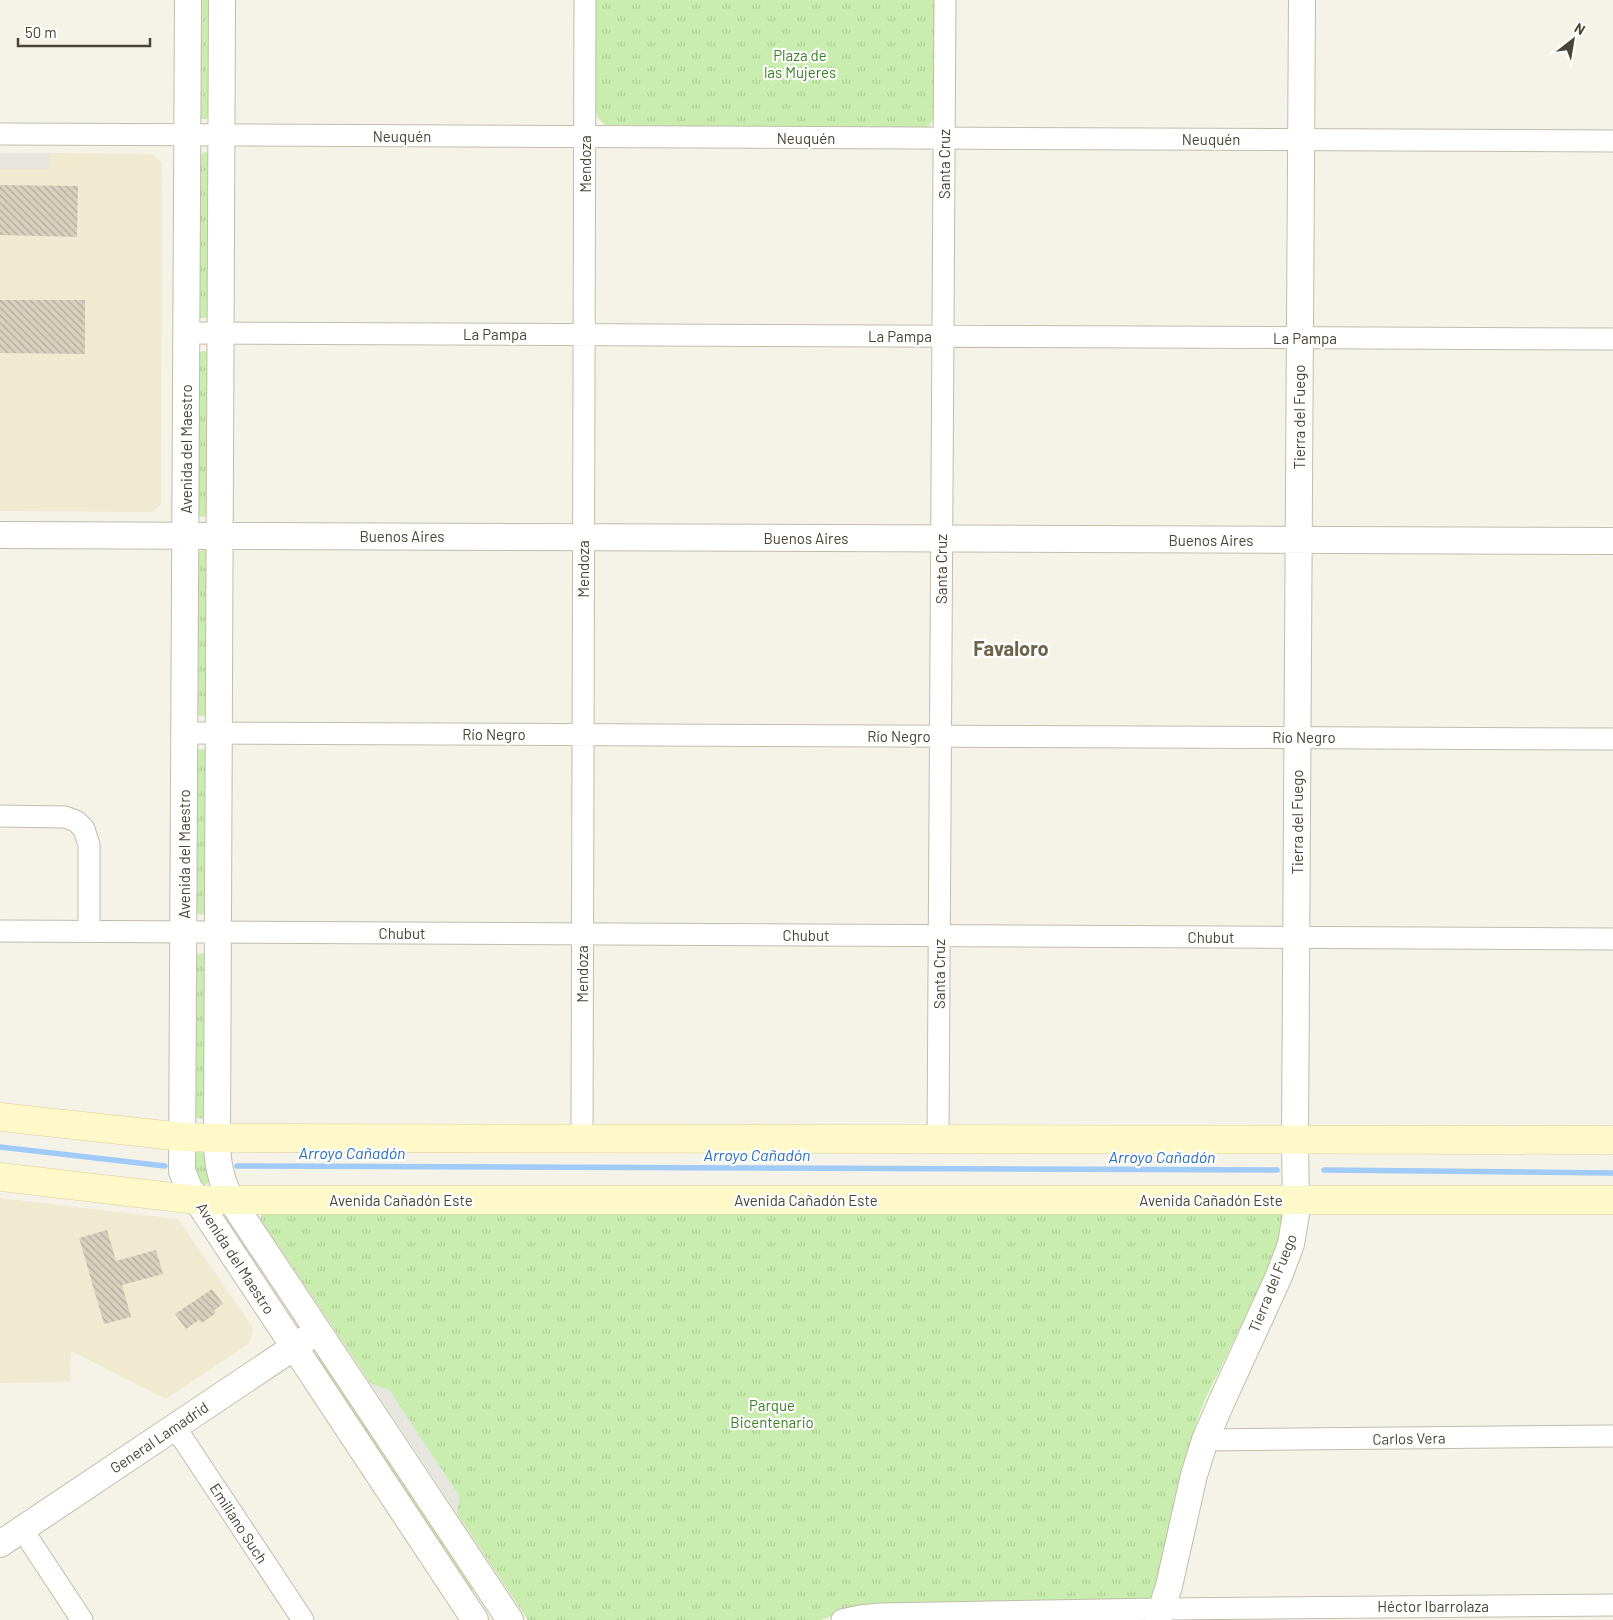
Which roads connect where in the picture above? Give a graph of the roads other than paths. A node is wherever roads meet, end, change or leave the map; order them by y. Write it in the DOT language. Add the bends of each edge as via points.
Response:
graph roads {
  1 [pos="188,0"];
  2 [pos="222,0"];
  3 [pos="585,0"];
  4 [pos="945,0"];
  5 [pos="1302,0"];
  6 [pos="0,134"];
  7 [pos="188,135"];
  8 [pos="222,135"];
  9 [pos="585,137"];
  10 [pos="944,138"];
  11 [pos="1301,140"];
  12 [pos="1613,141"];
  13 [pos="186,333"];
  14 [pos="220,333"];
  15 [pos="584,335"];
  16 [pos="943,336"];
  17 [pos="1300,338"];
  18 [pos="1613,339"];
  19 [pos="0,535"];
  20 [pos="186,535"];
  21 [pos="220,536"];
  22 [pos="584,537"];
  23 [pos="942,539"];
  24 [pos="1299,540"];
  25 [pos="1613,541"];
  26 [pos="184,733"];
  27 [pos="218,733"];
  28 [pos="583,734"];
  29 [pos="940,736"];
  30 [pos="1297,737"];
  31 [pos="1613,739"];
  32 [pos="0,816"];
  33 [pos="0,931"];
  34 [pos="89,931"];
  35 [pos="184,932"];
  36 [pos="218,932"];
  37 [pos="582,934"];
  38 [pos="939,936"];
  39 [pos="1296,937"];
  40 [pos="1613,939"];
  41 [pos="0,1117"];
  42 [pos="183,1137"];
  43 [pos="217,1138"];
  44 [pos="582,1138"];
  45 [pos="938,1139"];
  46 [pos="1295,1139"];
  47 [pos="1613,1140"];
  48 [pos="0,1177"];
  49 [pos="197,1200"];
  50 [pos="231,1200"];
  51 [pos="1296,1200"];
  52 [pos="1613,1200"];
  53 [pos="318,1331"];
  54 [pos="294,1347"];
  55 [pos="175,1427"];
  56 [pos="1613,1436"];
  57 [pos="1205,1440"];
  58 [pos="22,1529"];
  59 [pos="0,1544"];
  60 [pos="1613,1605"];
  61 [pos="503,1610"];
  62 [pos="1585,1612"];
  63 [pos="1160,1614"];
  64 [pos="470,1618"];
  65 [pos="82,1620"];
  66 [pos="303,1620"];
  67 [pos="842,1620"];
  1 -- 7 [label="street, Avenida del Maestro"];
  2 -- 8 [label="street, Avenida del Maestro"];
  3 -- 9 [label="street, Mendoza"];
  4 -- 10 [label="street, Santa Cruz"];
  5 -- 11 [label="street, Tierra del Fuego"];
  6 -- 7 [label="street, Neuquén"];
  7 -- 8 [label="street, Neuquén"];
  7 -- 13 [label="street, Avenida del Maestro"];
  8 -- 9 [label="street, Neuquén"];
  8 -- 14 [label="street, Avenida del Maestro"];
  9 -- 10 [label="street, Neuquén"];
  9 -- 15 [label="street, Mendoza"];
  10 -- 11 [label="street, Neuquén"];
  10 -- 16 [label="street, Santa Cruz"];
  11 -- 12 [label="street, Neuquén"];
  11 -- 17 [label="street, Tierra del Fuego"];
  13 -- 14 [label="street, La Pampa"];
  13 -- 20 [label="street, Avenida del Maestro"];
  14 -- 15 [label="street, La Pampa"];
  14 -- 21 [label="street, Avenida del Maestro"];
  15 -- 16 [label="street, La Pampa"];
  15 -- 22 [label="street, Mendoza"];
  16 -- 17 [label="street, La Pampa"];
  16 -- 23 [label="street, Santa Cruz"];
  17 -- 18 [label="street, La Pampa"];
  17 -- 24 [label="street, Tierra del Fuego"];
  19 -- 20 [label="street, Buenos Aires"];
  20 -- 21 [label="street, Buenos Aires"];
  20 -- 26 [label="street, Avenida del Maestro"];
  21 -- 22 [label="street, Buenos Aires"];
  21 -- 27 [label="street, Avenida del Maestro"];
  22 -- 23 [label="street, Buenos Aires"];
  22 -- 28 [label="street, Mendoza"];
  23 -- 24 [label="street, Buenos Aires"];
  23 -- 29 [label="street, Santa Cruz"];
  24 -- 25 [label="street, Buenos Aires"];
  24 -- 30 [label="street, Tierra del Fuego"];
  26 -- 27 [label="street, Río Negro"];
  26 -- 35 [label="street, Avenida del Maestro"];
  27 -- 28 [label="street, Río Negro"];
  27 -- 36 [label="street, Avenida del Maestro"];
  28 -- 29 [label="street, Río Negro"];
  28 -- 37 [label="street, Mendoza"];
  29 -- 30 [label="street, Río Negro"];
  29 -- 38 [label="street, Santa Cruz"];
  30 -- 31 [label="street, Río Negro"];
  30 -- 39 [label="street, Tierra del Fuego"];
  32 -- 34 [label="street" via="65,817 84,829 89,845"];
  33 -- 34 [label="street, Chubut"];
  34 -- 35 [label="street, Chubut"];
  35 -- 36 [label="street, Chubut"];
  35 -- 42 [label="street, Avenida del Maestro"];
  36 -- 37 [label="street, Chubut"];
  36 -- 43 [label="street, Avenida del Maestro"];
  37 -- 38 [label="street, Chubut"];
  37 -- 44 [label="street, Mendoza"];
  38 -- 39 [label="street, Chubut"];
  38 -- 45 [label="street, Santa Cruz"];
  39 -- 40 [label="street, Chubut"];
  39 -- 46 [label="street, Tierra del Fuego"];
  41 -- 42 [label="main road"];
  42 -- 43 [label="main road"];
  42 -- 49 [label="street, Avenida del Maestro" via="182,1171"];
  43 -- 44 [label="main road"];
  43 -- 50 [label="street, Avenida del Maestro" via="218,1168"];
  44 -- 45 [label="main road"];
  45 -- 46 [label="main road"];
  46 -- 47 [label="main road"];
  46 -- 51 [label="street, Tierra del Fuego"];
  48 -- 49 [label="main road, Avenida Cañadón Este"];
  49 -- 50 [label="main road, Avenida Cañadón Este"];
  49 -- 54 [label="street, Avenida del Maestro"];
  50 -- 51 [label="main road, Avenida Cañadón Este"];
  50 -- 53 [label="street, Avenida del Maestro"];
  51 -- 52 [label="main road, Avenida Cañadón Este"];
  51 -- 57 [label="street, Tierra del Fuego" via="1295,1228 1285,1259"];
  53 -- 54 [label="street, General Lamadrid"];
  53 -- 61 [label="street, Avenida del Maestro"];
  54 -- 55 [label="street, General Lamadrid"];
  54 -- 64 [label="street, Avenida del Maestro"];
  55 -- 58 [label="street, General Lamadrid"];
  55 -- 66 [label="street, Emiliano Such"];
  56 -- 57 [label="street, Carlos Vera"];
  57 -- 63 [label="street, Tierra del Fuego"];
  58 -- 59 [label="street, General Lamadrid"];
  58 -- 65 [label="street"];
  60 -- 62 [label="street, Héctor Ibarrolaza"];
  61 -- 64 [label="street"];
  62 -- 63 [label="street, Héctor Ibarrolaza"];
  63 -- 67 [label="street, Héctor Ibarrolaza" via="881,1614"];
}
